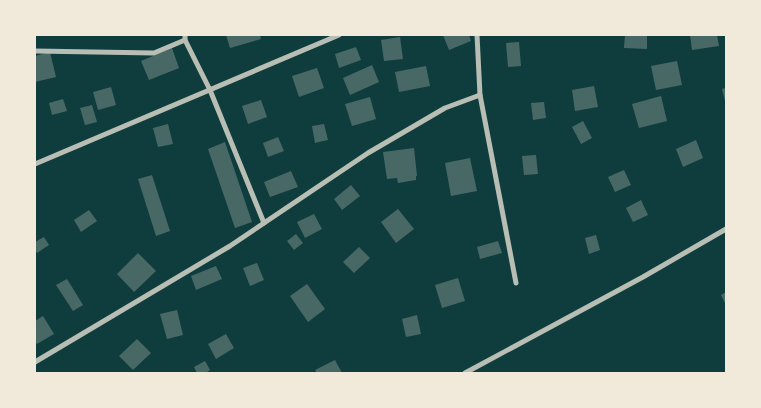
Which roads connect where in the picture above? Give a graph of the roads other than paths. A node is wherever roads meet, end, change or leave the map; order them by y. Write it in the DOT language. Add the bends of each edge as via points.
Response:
graph roads {
  1 [pos="339,35"];
  2 [pos="477,35"];
  3 [pos="185,38"];
  4 [pos="35,51"];
  5 [pos="210,90"];
  6 [pos="480,95"];
  7 [pos="35,164"];
  8 [pos="264,223"];
  9 [pos="726,229"];
  10 [pos="516,283"];
  11 [pos="35,362"];
  12 [pos="465,373"];
  1 -- 5 [label="street"];
  2 -- 6 [label="street"];
  3 -- 4 [label="street" via="154,54"];
  3 -- 5 [label="street"];
  5 -- 7 [label="street"];
  5 -- 8 [label="street"];
  6 -- 8 [label="street" via="445,108 368,153"];
  6 -- 10 [label="street"];
  8 -- 11 [label="street"];
  9 -- 12 [label="street"];
}
